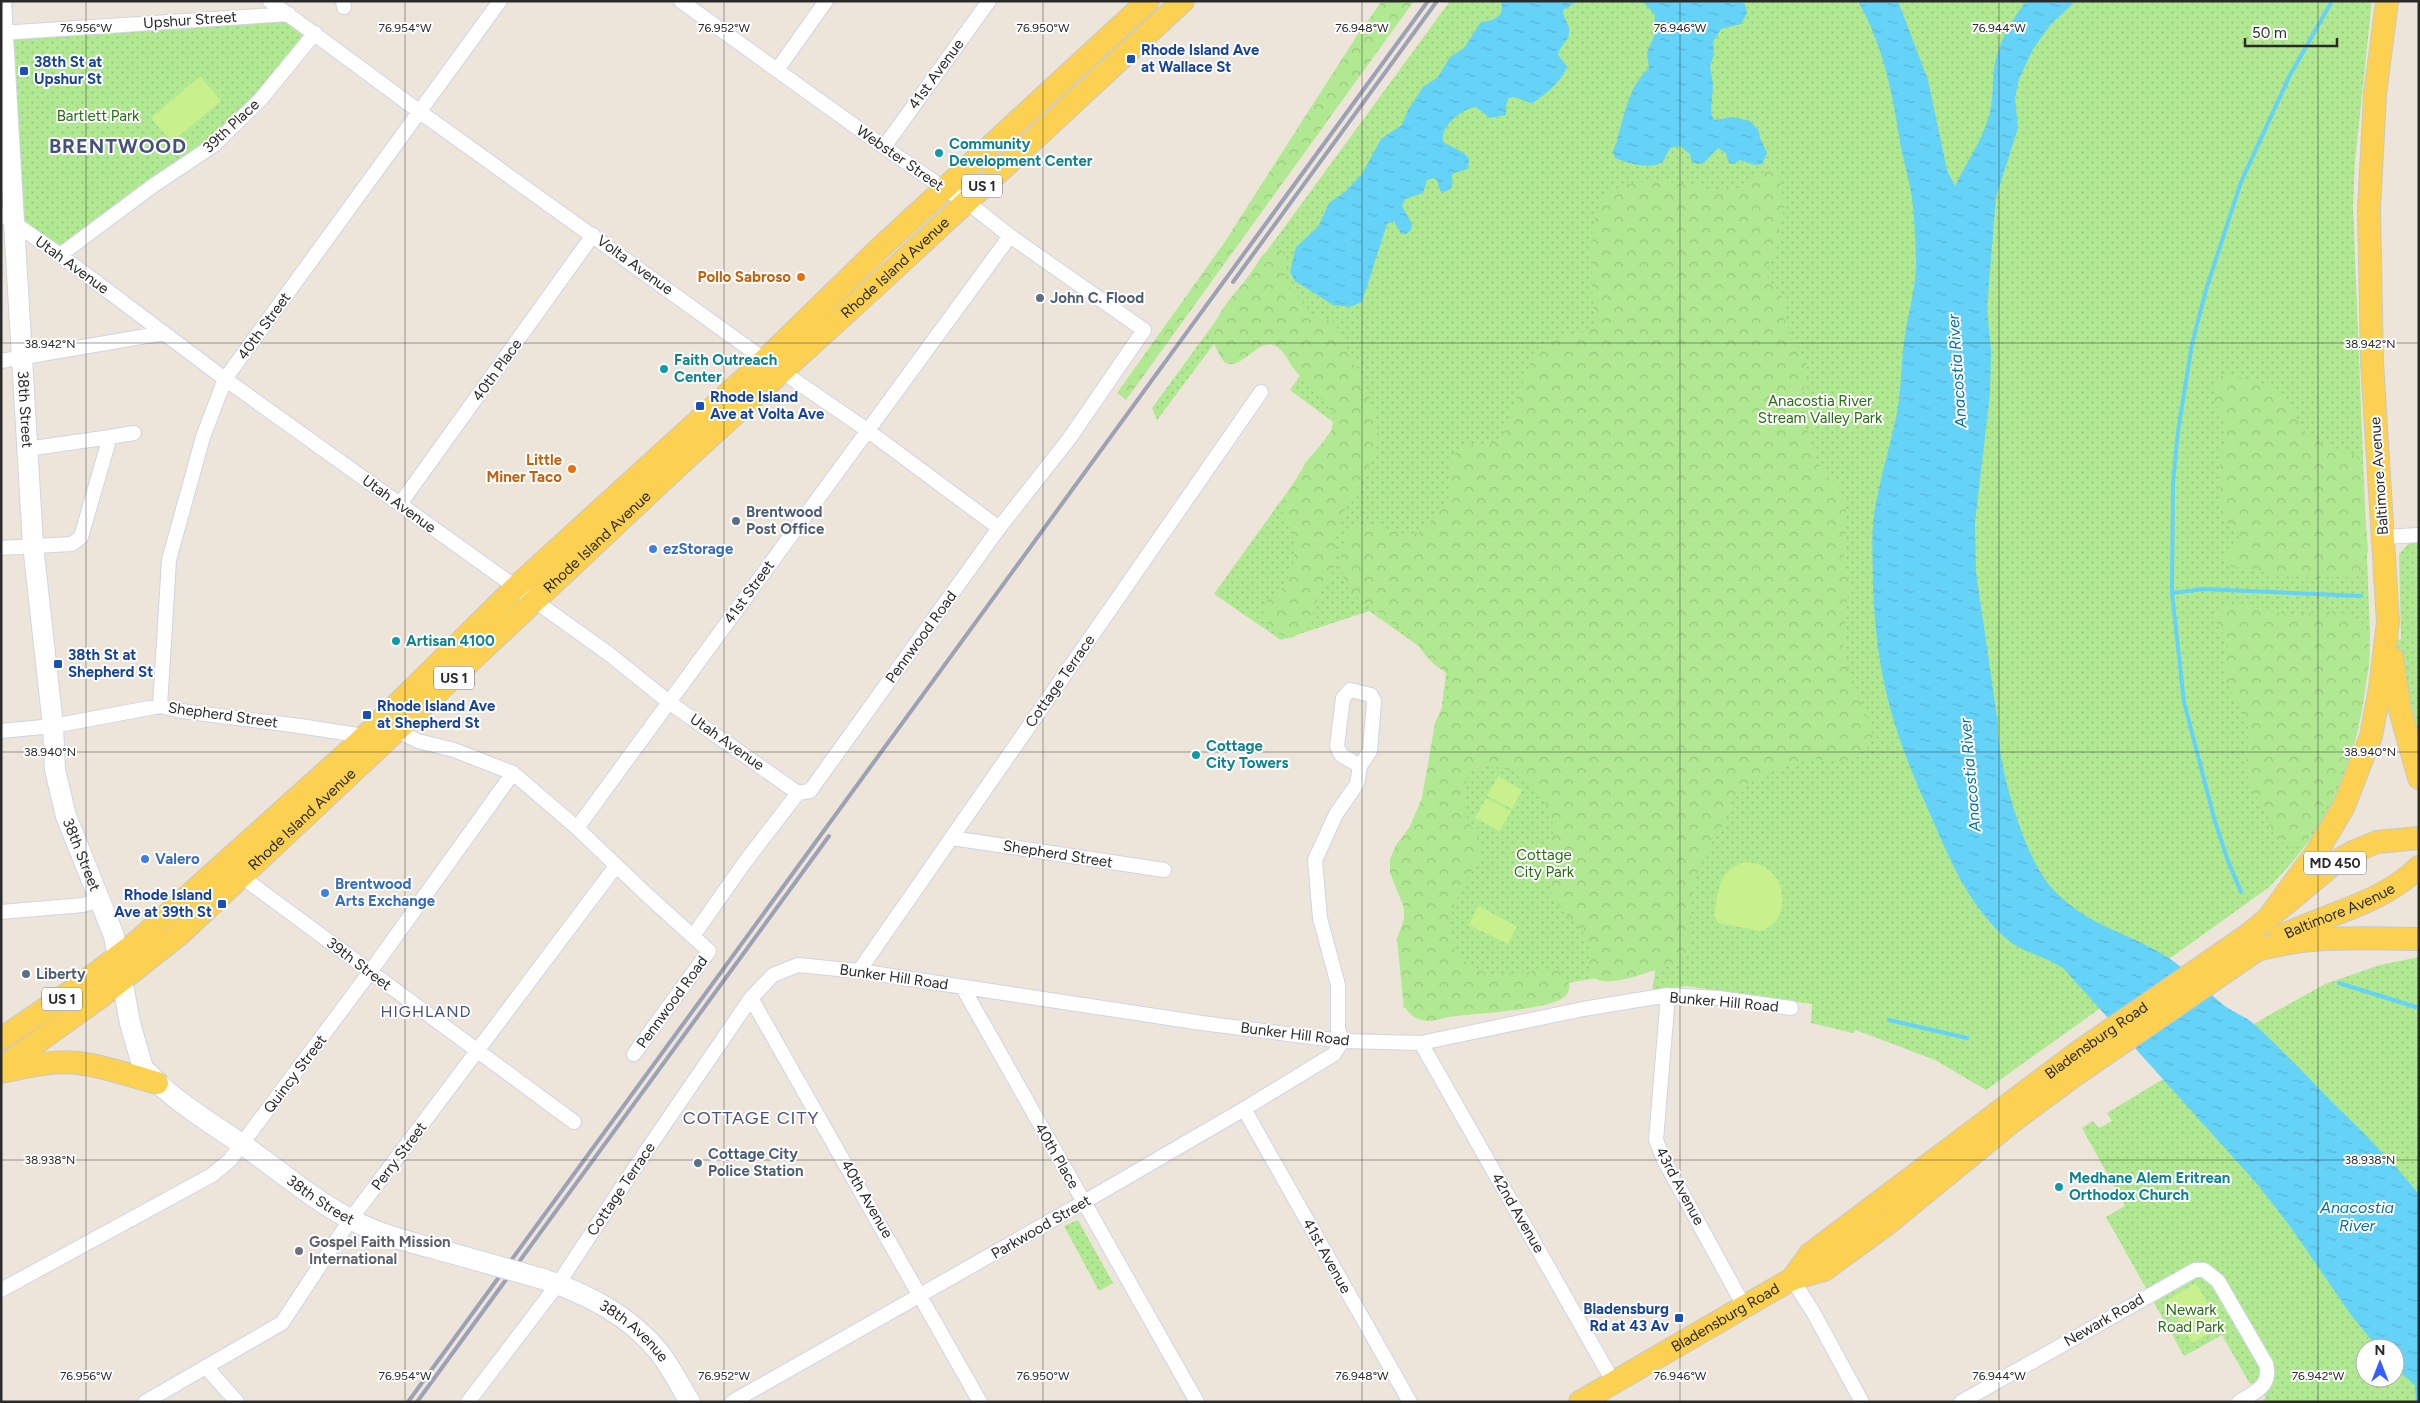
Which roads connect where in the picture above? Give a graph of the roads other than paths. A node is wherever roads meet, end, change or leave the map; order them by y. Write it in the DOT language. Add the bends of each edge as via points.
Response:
graph roads {
  1 [pos="1,1"];
  2 [pos="270,1"];
  3 [pos="500,1"];
  4 [pos="681,1"];
  5 [pos="826,1"];
  6 [pos="989,1"];
  7 [pos="1148,1"];
  8 [pos="2387,1"];
  9 [pos="1171,4"];
  10 [pos="288,14"];
  11 [pos="2,33"];
  12 [pos="315,33"];
  13 [pos="777,70"];
  14 [pos="420,112"];
  15 [pos="884,147"];
  16 [pos="946,190"];
  17 [pos="966,201"];
  18 [pos="7,219"];
  19 [pos="593,235"];
  20 [pos="1010,236"];
  21 [pos="60,255"];
  22 [pos="1144,330"];
  23 [pos="164,333"];
  24 [pos="22,357"];
  25 [pos="1,361"];
  26 [pos="774,365"];
  27 [pos="225,379"];
  28 [pos="1261,392"];
  29 [pos="867,430"];
  30 [pos="134,433"];
  31 [pos="110,437"];
  32 [pos="27,449"];
  33 [pos="400,504"];
  34 [pos="999,528"];
  35 [pos="2419,535"];
  36 [pos="2383,537"];
  37 [pos="33,546"];
  38 [pos="1,548"];
  39 [pos="515,588"];
  40 [pos="534,602"];
  41 [pos="2388,622"];
  42 [pos="670,703"];
  43 [pos="160,706"];
  44 [pos="53,726"];
  45 [pos="396,730"];
  46 [pos="1,731"];
  47 [pos="364,736"];
  48 [pos="1360,766"];
  49 [pos="513,773"];
  50 [pos="2419,778"];
  51 [pos="798,793"];
  52 [pos="577,828"];
  53 [pos="952,838"];
  54 [pos="2419,838"];
  55 [pos="616,866"];
  56 [pos="2419,866"];
  57 [pos="1164,870"];
  58 [pos="242,877"];
  59 [pos="99,900"];
  60 [pos="1,912"];
  61 [pos="2266,921"];
  62 [pos="693,936"];
  63 [pos="2419,939"];
  64 [pos="2257,950"];
  65 [pos="119,956"];
  66 [pos="2231,958"];
  67 [pos="859,971"];
  68 [pos="370,972"];
  69 [pos="773,975"];
  70 [pos="122,981"];
  71 [pos="963,988"];
  72 [pos="1668,995"];
  73 [pos="751,998"];
  74 [pos="1791,1008"];
  75 [pos="1,1039"];
  76 [pos="1342,1041"];
  77 [pos="1421,1043"];
  78 [pos="478,1053"];
  79 [pos="634,1054"];
  80 [pos="1,1068"];
  81 [pos="1,1072"];
  82 [pos="150,1076"];
  83 [pos="1244,1109"];
  84 [pos="574,1122"];
  85 [pos="242,1144"];
  86 [pos="1084,1202"];
  87 [pos="350,1220"];
  88 [pos="1792,1279"];
  89 [pos="550,1282"];
  90 [pos="1,1290"];
  91 [pos="921,1295"];
  92 [pos="1745,1308"];
  93 [pos="206,1367"];
  94 [pos="1614,1383"];
  95 [pos="145,1402"];
  96 [pos="237,1402"];
  97 [pos="468,1402"];
  98 [pos="690,1402"];
  99 [pos="732,1402"];
  100 [pos="980,1402"];
  101 [pos="1197,1402"];
  102 [pos="1410,1402"];
  103 [pos="1580,1402"];
  104 [pos="1862,1402"];
  105 [pos="1961,1402"];
  106 [pos="2239,1402"];
  1 -- 11 [label="main road, 38th Street"];
  2 -- 10 [label="street, Volta Avenue"];
  3 -- 14 [label="street, 40th Street"];
  4 -- 13 [label="street, Webster Street"];
  5 -- 13 [label="street"];
  6 -- 15 [label="street, 41st Avenue"];
  7 -- 16 [label="main road, Rhode Island Avenue / US 1"];
  8 -- 36 [label="main road, Baltimore Avenue" via="2375,95 2369,209 2372,362"];
  9 -- 17 [label="main road, Rhode Island Avenue / US 1"];
  10 -- 11 [label="street, Upshur Street"];
  10 -- 12 [label="street, Volta Avenue"];
  11 -- 18 [label="main road, 38th Street"];
  12 -- 14 [label="street, Volta Avenue"];
  12 -- 21 [label="street, 39th Place" via="260,100 219,140"];
  13 -- 15 [label="street, Webster Street"];
  14 -- 19 [label="street, Volta Avenue"];
  14 -- 27 [label="street, 40th Street"];
  15 -- 16 [label="street, Webster Street"];
  16 -- 17 [label="street, Webster Street"];
  16 -- 26 [label="main road, Rhode Island Avenue / US 1" via="879,249"];
  17 -- 20 [label="street, Webster Street"];
  17 -- 26 [label="main road, Rhode Island Avenue / US 1"];
  18 -- 21 [label="street, Utah Avenue"];
  18 -- 24 [label="main road, 38th Street"];
  19 -- 26 [label="street, Volta Avenue"];
  19 -- 33 [label="street, 40th Place"];
  20 -- 22 [label="street, Webster Street"];
  20 -- 29 [label="street, 41st Street"];
  21 -- 23 [label="street, Utah Avenue"];
  22 -- 34 [label="street, Pennwood Road" via="1069,439"];
  23 -- 24 [label="street"];
  23 -- 27 [label="street, Utah Avenue"];
  24 -- 25 [label="street"];
  24 -- 32 [label="main road, 38th Street"];
  26 -- 29 [label="street, Volta Avenue"];
  26 -- 39 [label="main road, Rhode Island Avenue / US 1"];
  26 -- 40 [label="main road, Rhode Island Avenue / US 1"];
  27 -- 33 [label="street, Utah Avenue"];
  27 -- 43 [label="street, 40th Street" via="203,438 169,560"];
  28 -- 53 [label="street, Cottage Terrace"];
  29 -- 34 [label="street, Volta Avenue"];
  29 -- 42 [label="street, 41st Street"];
  30 -- 31 [label="street"];
  31 -- 32 [label="street"];
  31 -- 37 [label="street" via="81,537 72,544"];
  32 -- 37 [label="main road, 38th Street"];
  33 -- 39 [label="street, Utah Avenue"];
  34 -- 51 [label="street, Pennwood Road" via="810,791"];
  35 -- 36 [label="street"];
  36 -- 41 [label="main road, Baltimore Avenue"];
  37 -- 38 [label="street"];
  37 -- 44 [label="main road, 38th Street"];
  39 -- 40 [label="street, Utah Avenue"];
  39 -- 47 [label="main road, Rhode Island Avenue / US 1"];
  40 -- 42 [label="street, Utah Avenue" via="609,654"];
  40 -- 45 [label="main road, Rhode Island Avenue / US 1"];
  41 -- 50 [label="main road" via="2400,710"];
  41 -- 61 [label="main road, Baltimore Avenue" via="2378,702 2371,736 2358,772 2326,838"];
  42 -- 51 [label="street, Utah Avenue"];
  42 -- 52 [label="street, 41st Street"];
  43 -- 44 [label="street, Shepherd Street"];
  43 -- 47 [label="street, Shepherd Street"];
  44 -- 46 [label="street"];
  44 -- 59 [label="main road, 38th Street" via="55,770 66,816"];
  45 -- 49 [label="street" via="418,741 454,750"];
  45 -- 58 [label="main road, Rhode Island Avenue / US 1"];
  47 -- 65 [label="main road, Rhode Island Avenue / US 1"];
  48 -- 48 [label="street" via="1370,751 1374,701 1371,695 1350,690 1343,698 1337,746 1341,756"];
  48 -- 76 [label="street" via="1357,784 1336,814 1315,860 1320,918 1338,985 1338,1028"];
  49 -- 52 [label="street"];
  49 -- 68 [label="street, Quincy Street"];
  51 -- 62 [label="street, Pennwood Road"];
  52 -- 55 [label="street"];
  53 -- 57 [label="street, Shepherd Street"];
  53 -- 67 [label="street, Cottage Terrace"];
  54 -- 61 [label="main road, Bladensburg Road / MD 450" via="2388,840 2355,851 2328,868"];
  55 -- 62 [label="street"];
  55 -- 78 [label="street, Perry Street"];
  56 -- 64 [label="main road, Baltimore Avenue" via="2377,897 2299,928"];
  58 -- 68 [label="street, 39th Street"];
  58 -- 70 [label="main road, Rhode Island Avenue / US 1"];
  59 -- 60 [label="street" via="83,906"];
  59 -- 65 [label="main road, 38th Street"];
  61 -- 66 [label="main road, Bladensburg Road"];
  62 -- 79 [label="street, Pennwood Road" via="709,951"];
  63 -- 64 [label="main road, Bladensburg Road" via="2325,938"];
  64 -- 66 [label="main road, Bladensburg Road"];
  65 -- 70 [label="main road, 38th Street"];
  65 -- 75 [label="main road, Rhode Island Avenue / US 1"];
  66 -- 88 [label="main road, Bladensburg Road" via="2105,1045 1868,1239 1824,1270"];
  67 -- 69 [label="street, Bunker Hill Road" via="798,965"];
  67 -- 71 [label="street, Bunker Hill Road"];
  68 -- 78 [label="street, 39th Street"];
  68 -- 85 [label="street, Quincy Street"];
  69 -- 73 [label="street, Cottage Terrace"];
  70 -- 80 [label="main road, Rhode Island Avenue / US 1"];
  70 -- 82 [label="main road, 38th Street" via="117,1001 126,1050"];
  71 -- 76 [label="street, Bunker Hill Road"];
  71 -- 86 [label="street, 40th Place"];
  72 -- 74 [label="street, Bunker Hill Road"];
  72 -- 77 [label="street, Bunker Hill Road"];
  72 -- 92 [label="street, 43rd Avenue" via="1656,1140"];
  73 -- 89 [label="street, Cottage Terrace" via="636,1166"];
  73 -- 91 [label="street, 40th Avenue"];
  76 -- 77 [label="street, Bunker Hill Road"];
  76 -- 83 [label="street, Parkwood Street" via="1334,1054"];
  77 -- 94 [label="street, 42nd Avenue"];
  78 -- 84 [label="street, 39th Street"];
  78 -- 87 [label="street, Perry Street"];
  81 -- 82 [label="main road" via="42,1064 77,1063"];
  82 -- 85 [label="main road, 38th Street"];
  83 -- 86 [label="street, Parkwood Street"];
  83 -- 102 [label="street, 41st Avenue"];
  85 -- 87 [label="main road, 38th Street"];
  85 -- 90 [label="street, Quincy Street" via="212,1175"];
  86 -- 91 [label="street, Parkwood Street"];
  86 -- 101 [label="street, 40th Place"];
  87 -- 89 [label="main road, 38th Street, bridge" via="380,1232"];
  87 -- 93 [label="street, Perry Street" via="282,1323"];
  88 -- 92 [label="main road, Bladensburg Road"];
  88 -- 104 [label="street"];
  89 -- 97 [label="street, Cottage Terrace"];
  89 -- 98 [label="main road, 38th Avenue" via="618,1313 660,1353"];
  91 -- 99 [label="street, Parkwood Street"];
  91 -- 100 [label="street, 40th Avenue"];
  92 -- 94 [label="main road, Bladensburg Road"];
  93 -- 95 [label="street, Perry Street"];
  93 -- 96 [label="street"];
  94 -- 103 [label="main road, Bladensburg Road"];
  105 -- 106 [label="street, Newark Road" via="2195,1270 2204,1270 2218,1281 2266,1364 2268,1378 2259,1390"];
}
